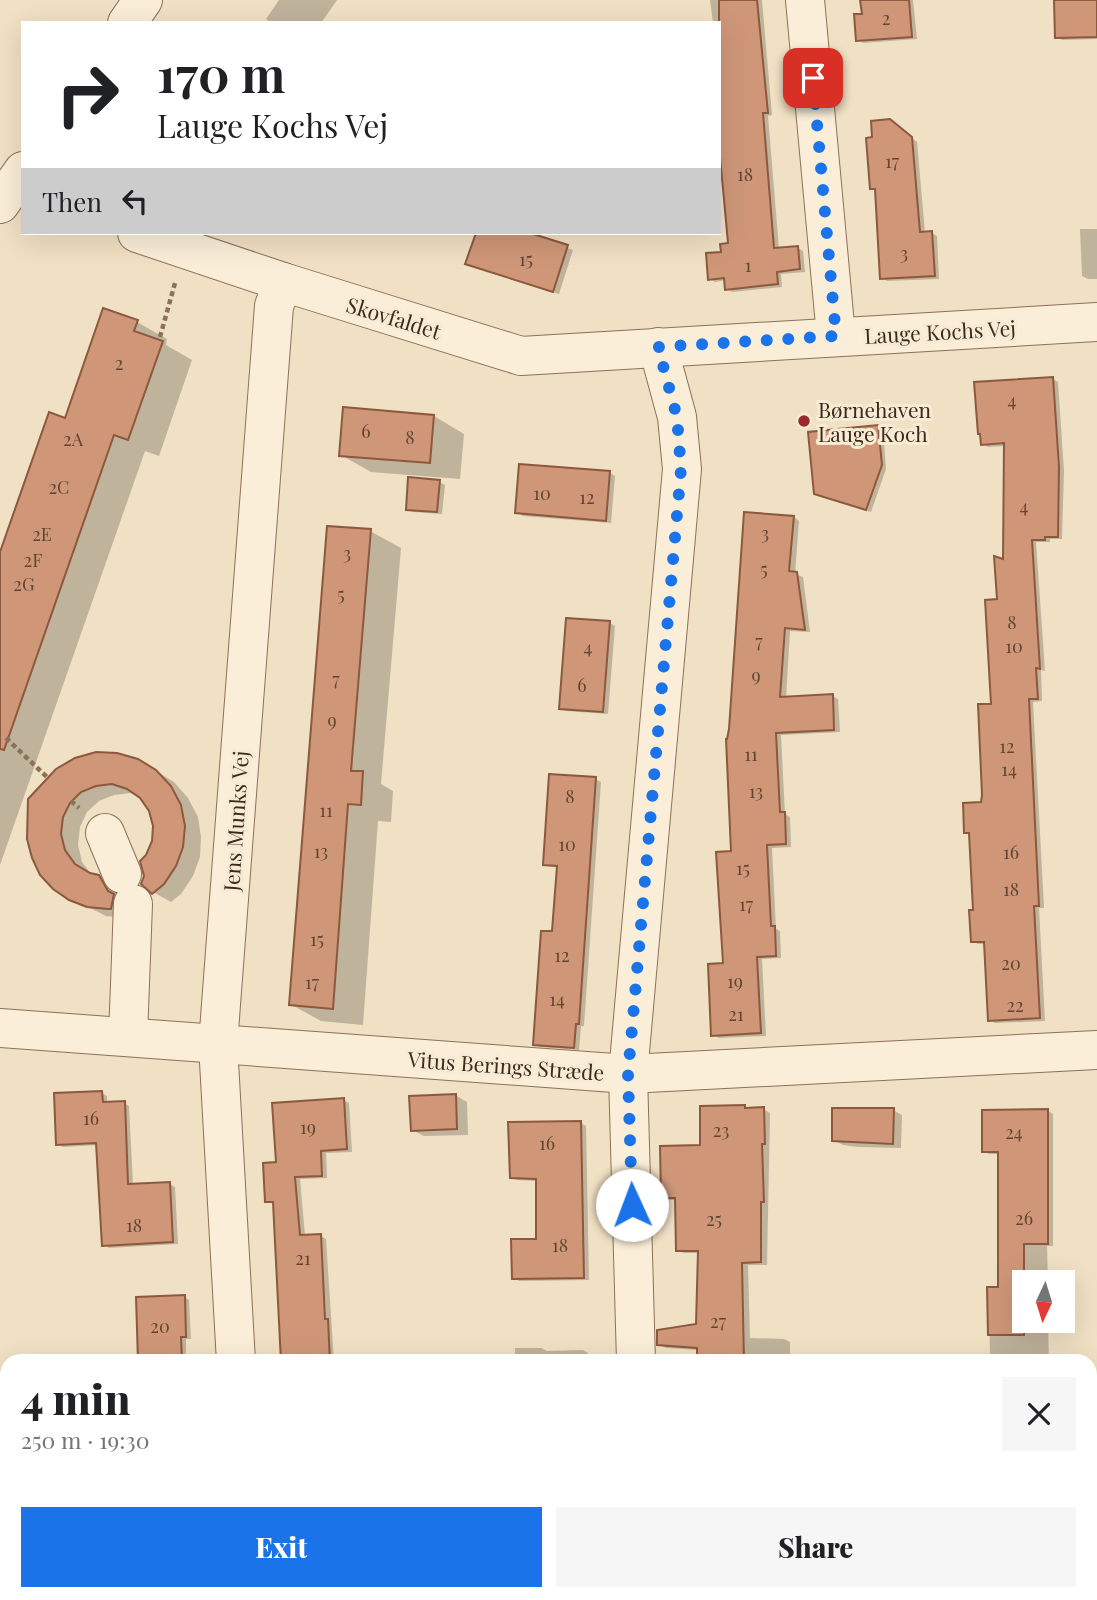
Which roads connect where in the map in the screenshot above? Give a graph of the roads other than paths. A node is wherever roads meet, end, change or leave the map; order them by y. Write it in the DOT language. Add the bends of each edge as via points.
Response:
graph roads {
  1 [pos="143,0"];
  2 [pos="805,0"];
  3 [pos="128,21"];
  4 [pos="143,235"];
  5 [pos="283,282"];
  6 [pos="1097,322"];
  7 [pos="836,336"];
  8 [pos="658,347"];
  9 [pos="105,833"];
  10 [pos="0,1028"];
  11 [pos="128,1037"];
  12 [pos="218,1044"];
  13 [pos="1097,1050"];
  14 [pos="628,1074"];
  15 [pos="236,1354"];
  16 [pos="636,1354"];
  1 -- 3 [label="street"];
  2 -- 7 [label="street"];
  4 -- 5 [label="street, Skovfaldet"];
  5 -- 8 [label="street, Skovfaldet" via="521,356"];
  5 -- 12 [label="street, Jens Munks Vej" via="274,306"];
  6 -- 7 [label="street, Lauge Kochs Vej"];
  7 -- 8 [label="street, Lauge Kochs Vej"];
  8 -- 14 [label="street" via="677,417 681,469"];
  9 -- 11 [label="street" via="127,889"];
  10 -- 11 [label="street, Vitus Berings Stræde"];
  11 -- 12 [label="street, Vitus Berings Stræde"];
  12 -- 14 [label="street, Vitus Berings Stræde"];
  12 -- 15 [label="street, Jens Munks Vej"];
  13 -- 14 [label="street, Vitus Berings Stræde"];
  14 -- 16 [label="street"];
}
